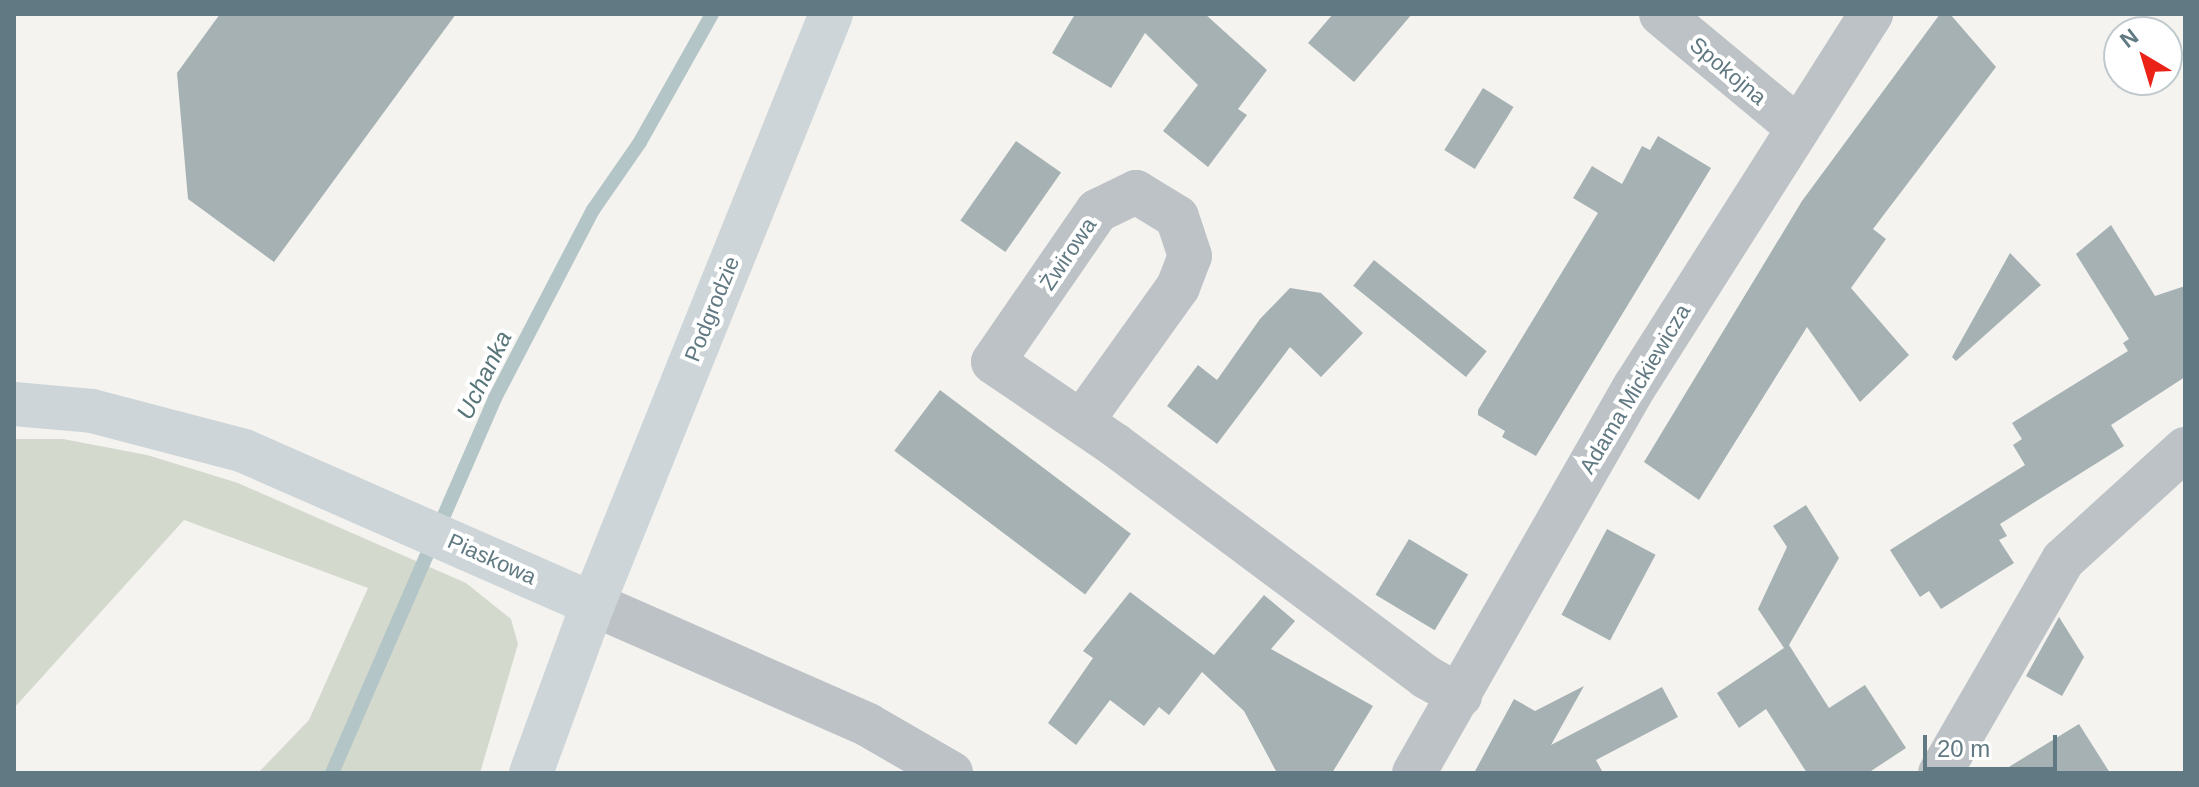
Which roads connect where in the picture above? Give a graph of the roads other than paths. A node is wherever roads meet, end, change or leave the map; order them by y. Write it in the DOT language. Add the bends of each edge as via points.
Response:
graph roads {
  1 [pos="831,14"];
  2 [pos="1661,14"];
  3 [pos="1871,14"];
  4 [pos="1796,126"];
  5 [pos="14,404"];
  6 [pos="1082,421"];
  7 [pos="2185,449"];
  8 [pos="593,604"];
  9 [pos="1460,696"];
  10 [pos="531,773"];
  11 [pos="951,773"];
  12 [pos="1414,773"];
  13 [pos="1940,773"];
  1 -- 8 [label="main road, Podgrodzie"];
  2 -- 4 [label="street, Spokojna"];
  3 -- 4 [label="street, Adama Mickiewicza"];
  4 -- 9 [label="street, Adama Mickiewicza" via="1635,386"];
  5 -- 8 [label="main road, Piaskowa" via="92,411 259,456"];
  6 -- 6 [label="street, Żwirowa" via="1178,287 1190,256 1177,217 1136,192 1097,211 993,362"];
  6 -- 9 [label="street, Żwirowa" via="1426,677"];
  7 -- 13 [label="street" via="2063,560"];
  8 -- 10 [label="main road, Podgrodzie"];
  8 -- 11 [label="street, Piaskowa" via="868,725"];
  9 -- 12 [label="street, Adama Mickiewicza"];
}
